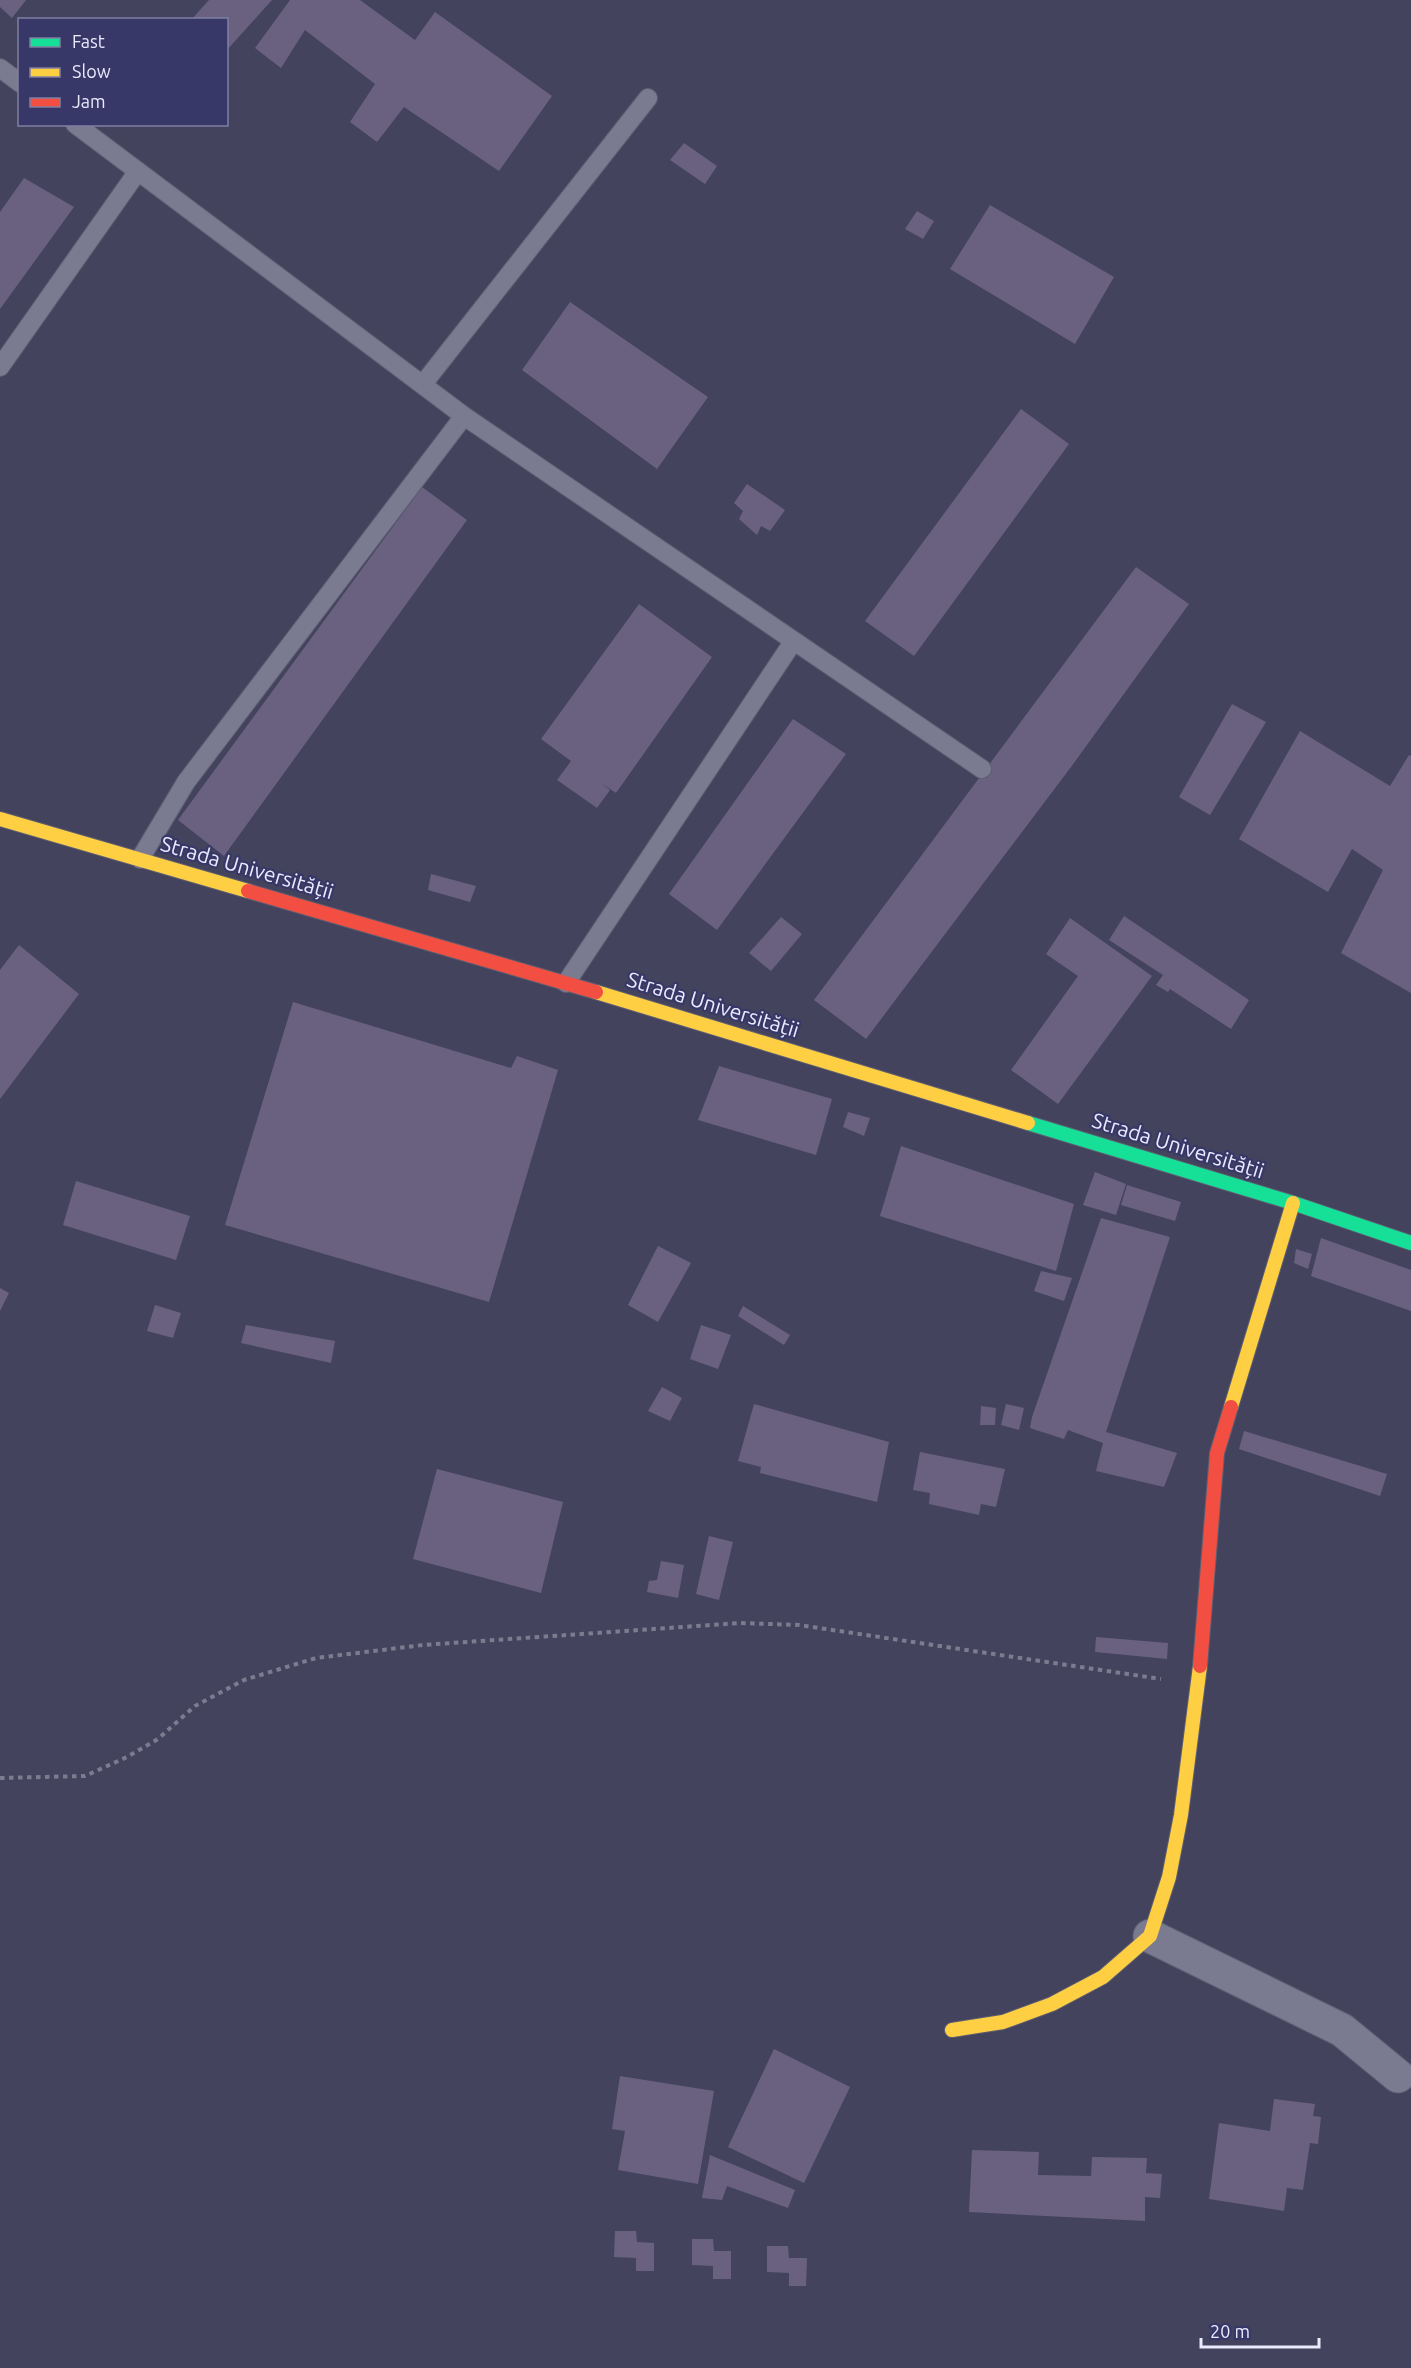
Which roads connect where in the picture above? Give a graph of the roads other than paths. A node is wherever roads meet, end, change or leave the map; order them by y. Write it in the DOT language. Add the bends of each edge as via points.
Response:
graph roads {
  1 [pos="0,68"];
  2 [pos="18,82"];
  3 [pos="648,98"];
  4 [pos="78,126"];
  5 [pos="138,171"];
  6 [pos="0,367"];
  7 [pos="423,384"];
  8 [pos="464,416"];
  9 [pos="793,642"];
  10 [pos="982,769"];
  11 [pos="0,819"];
  12 [pos="140,859"];
  13 [pos="566,983"];
  14 [pos="1293,1203"];
  15 [pos="1411,1243"];
  16 [pos="1150,1936"];
  17 [pos="952,2030"];
  18 [pos="1398,2076"];
  1 -- 2 [label="lane"];
  3 -- 7 [label="lane"];
  4 -- 5 [label="lane"];
  5 -- 6 [label="lane"];
  5 -- 7 [label="lane"];
  7 -- 8 [label="lane"];
  8 -- 9 [label="lane"];
  8 -- 12 [label="lane" via="186,782"];
  9 -- 10 [label="lane"];
  9 -- 13 [label="lane"];
  11 -- 12 [label="street, Strada Universității"];
  12 -- 13 [label="street, Strada Universității"];
  13 -- 14 [label="street, Strada Universității"];
  14 -- 15 [label="street, Strada Universității"];
  14 -- 16 [label="street" via="1217,1453 1198,1684 1181,1815 1169,1877"];
  16 -- 17 [label="street" via="1103,1977 1052,2004 1003,2022"];
  16 -- 18 [label="street" via="1342,2030"];
}
